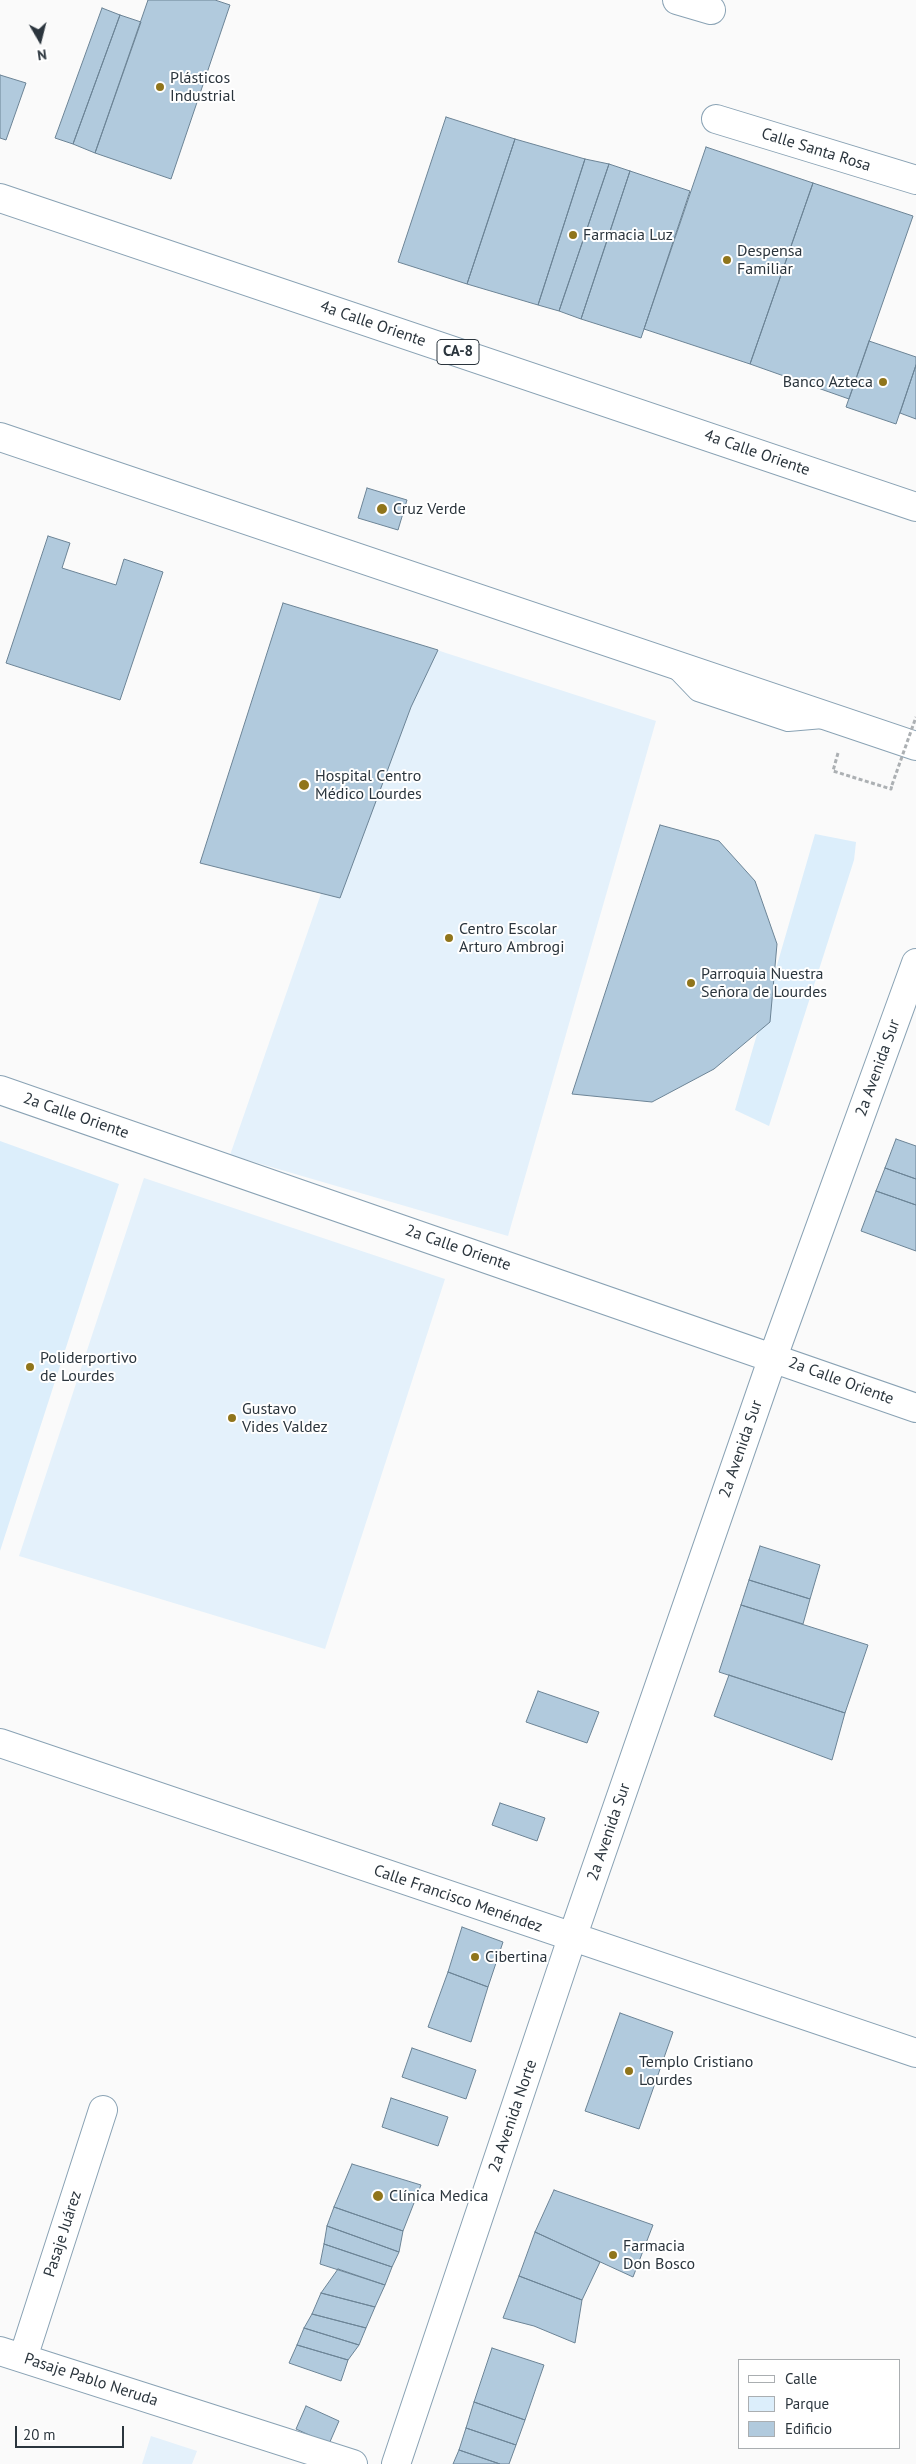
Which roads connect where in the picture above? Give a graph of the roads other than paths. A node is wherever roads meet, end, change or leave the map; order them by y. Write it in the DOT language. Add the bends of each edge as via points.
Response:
graph roads {
  1 [pos="677,0"];
  2 [pos="711,10"];
  3 [pos="716,119"];
  4 [pos="916,180"];
  5 [pos="0,198"];
  6 [pos="0,438"];
  7 [pos="916,507"];
  8 [pos="916,746"];
  9 [pos="916,963"];
  10 [pos="0,1090"];
  11 [pos="773,1357"];
  12 [pos="916,1408"];
  13 [pos="0,1743"];
  14 [pos="572,1938"];
  15 [pos="916,2054"];
  16 [pos="103,2110"];
  17 [pos="12,2355"];
  18 [pos="353,2464"];
  19 [pos="396,2464"];
  1 -- 2 [label="main road"];
  3 -- 4 [label="main road, Calle Santa Rosa"];
  5 -- 7 [label="main road, 4a Calle Oriente / CA-8"];
  6 -- 8 [label="main road"];
  9 -- 11 [label="main road, 2a Avenida Sur"];
  10 -- 11 [label="main road, 2a Calle Oriente"];
  11 -- 12 [label="main road, 2a Calle Oriente"];
  11 -- 14 [label="main road, 2a Avenida Sur"];
  13 -- 14 [label="main road, Calle Francisco Menéndez"];
  14 -- 15 [label="main road, Calle Francisco Menéndez"];
  14 -- 19 [label="main road, 2a Avenida Norte"];
  16 -- 17 [label="main road, Pasaje Juárez"];
  17 -- 18 [label="main road, Pasaje Pablo Neruda"];
}
